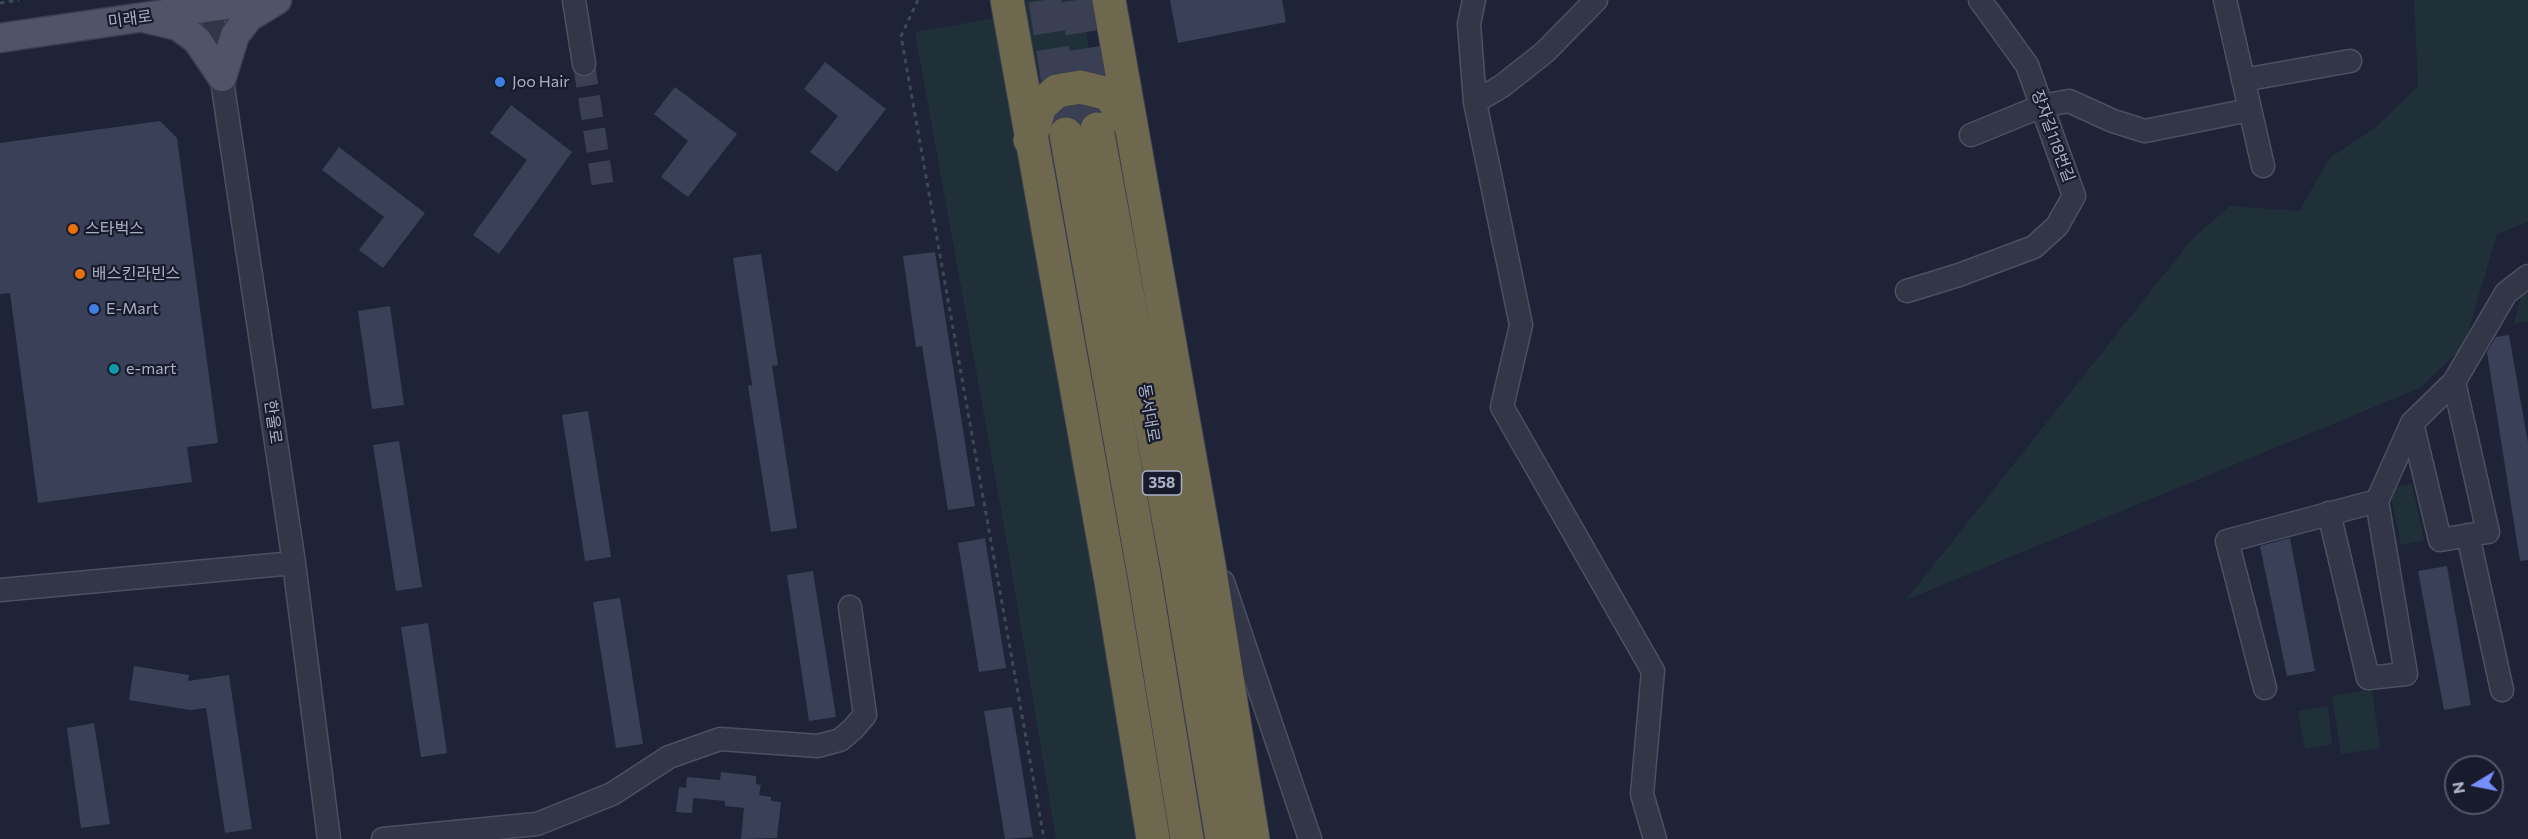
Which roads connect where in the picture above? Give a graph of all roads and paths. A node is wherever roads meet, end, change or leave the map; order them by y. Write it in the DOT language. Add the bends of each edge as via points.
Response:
graph roads {
  1 [pos="20,0"];
  2 [pos="261,0"];
  3 [pos="278,0"];
  4 [pos="574,0"];
  5 [pos="918,0"];
  6 [pos="1007,0"];
  7 [pos="1109,0"];
  8 [pos="1474,0"];
  9 [pos="1596,0"];
  10 [pos="1980,0"];
  11 [pos="2225,0"];
  12 [pos="0,3"];
  13 [pos="211,7"];
  14 [pos="137,18"];
  15 [pos="0,38"];
  16 [pos="2350,61"];
  17 [pos="584,64"];
  18 [pos="222,77"];
  19 [pos="2243,80"];
  20 [pos="1475,102"];
  21 [pos="2042,106"];
  22 [pos="2249,110"];
  23 [pos="1130,124"];
  24 [pos="1971,135"];
  25 [pos="1030,140"];
  26 [pos="2263,166"];
  27 [pos="2528,276"];
  28 [pos="1907,291"];
  29 [pos="2454,382"];
  30 [pos="2412,423"];
  31 [pos="2377,501"];
  32 [pos="1198,507"];
  33 [pos="2329,513"];
  34 [pos="2468,535"];
  35 [pos="294,562"];
  36 [pos="0,590"];
  37 [pos="850,607"];
  38 [pos="2265,688"];
  39 [pos="2502,690"];
  40 [pos="329,839"];
  41 [pos="383,839"];
  42 [pos="1044,839"];
  43 [pos="1153,839"];
  44 [pos="1187,839"];
  45 [pos="1222,839"];
  46 [pos="1253,839"];
  47 [pos="1310,839"];
  48 [pos="1655,839"];
  1 -- 12 [label="path"];
  2 -- 13 [label="main road, 미래로"];
  3 -- 18 [label="main road" via="249,16 235,35"];
  4 -- 17 [label="street"];
  5 -- 42 [label="path" via="901,36"];
  6 -- 25 [label="highway"];
  7 -- 23 [label="highway"];
  8 -- 20 [label="street" via="1469,24"];
  9 -- 20 [label="street" via="1545,52"];
  10 -- 21 [label="street, 장자길118번길" via="2027,64"];
  11 -- 19 [label="street"];
  13 -- 14 [label="main road, 미래로"];
  13 -- 18 [label="street, 한울로"];
  14 -- 15 [label="main road, 미래로"];
  14 -- 18 [label="main road" via="178,26 197,40"];
  16 -- 19 [label="street"];
  18 -- 35 [label="street, 한울로"];
  19 -- 22 [label="street"];
  20 -- 48 [label="street" via="1521,325 1502,406 1653,671 1642,794"];
  21 -- 22 [label="street" via="2069,101 2145,131"];
  21 -- 24 [label="street"];
  21 -- 28 [label="street, 장자길118번길" via="2074,196 2057,226 2034,247"];
  22 -- 26 [label="street"];
  23 -- 25 [label="highway" via="1109,94 1080,87 1057,91 1040,106"];
  23 -- 32 [label="highway"];
  25 -- 43 [label="highway" via="1111,582"];
  27 -- 29 [label="street" via="2506,292"];
  29 -- 30 [label="street"];
  29 -- 34 [label="street" via="2488,532"];
  30 -- 31 [label="street"];
  30 -- 34 [label="street" via="2440,540"];
  31 -- 33 [label="street"];
  31 -- 33 [label="street" via="2406,674 2368,678"];
  32 -- 46 [label="highway"];
  32 -- 47 [label="street"];
  33 -- 38 [label="street" via="2227,540"];
  34 -- 39 [label="street"];
  35 -- 36 [label="street"];
  35 -- 40 [label="street, 한울로"];
  37 -- 41 [label="street" via="865,715 840,740 818,746 720,739 669,757 612,794 537,824"];
  44 -- 45 [label="highway, 동서대로 / 358" via="1145,579 1081,131 1178,571"];
}
